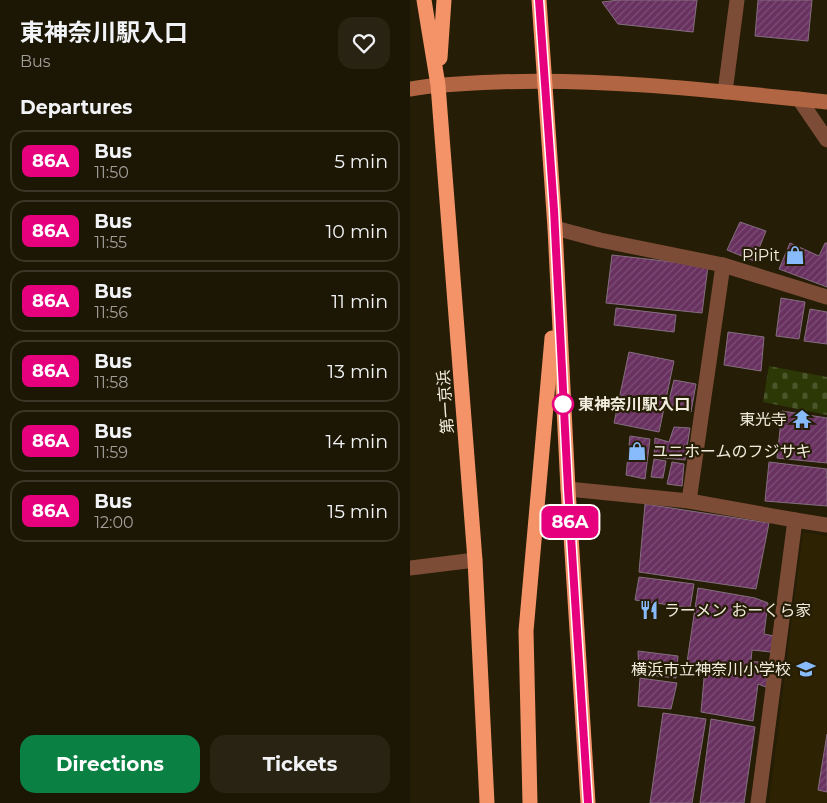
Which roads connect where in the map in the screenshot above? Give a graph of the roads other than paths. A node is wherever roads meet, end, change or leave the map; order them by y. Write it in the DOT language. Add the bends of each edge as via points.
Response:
graph roads {
  1 [pos="424,0"];
  2 [pos="444,0"];
  3 [pos="539,0"];
  4 [pos="737,0"];
  5 [pos="545,80"];
  6 [pos="438,85"];
  7 [pos="410,89"];
  8 [pos="725,92"];
  9 [pos="799,99"];
  10 [pos="827,102"];
  11 [pos="827,140"];
  12 [pos="555,228"];
  13 [pos="723,265"];
  14 [pos="557,284"];
  15 [pos="827,298"];
  16 [pos="568,489"];
  17 [pos="689,501"];
  18 [pos="795,520"];
  19 [pos="827,525"];
  20 [pos="475,560"];
  21 [pos="410,568"];
  22 [pos="488,803"];
  23 [pos="530,803"];
  24 [pos="588,803"];
  25 [pos="758,803"];
  1 -- 6 [label="highway, 第一京浜"];
  2 -- 6 [label="highway"];
  3 -- 5 [label="highway"];
  4 -- 8 [label="street"];
  5 -- 6 [label="street"];
  5 -- 8 [label="street"];
  5 -- 12 [label="highway"];
  6 -- 7 [label="street"];
  6 -- 20 [label="highway, 第一京浜"];
  8 -- 9 [label="street"];
  9 -- 10 [label="street"];
  9 -- 11 [label="street"];
  12 -- 13 [label="street"];
  12 -- 14 [label="highway"];
  13 -- 15 [label="street"];
  13 -- 17 [label="street"];
  14 -- 16 [label="highway"];
  14 -- 23 [label="highway" via="526,631"];
  16 -- 17 [label="street"];
  16 -- 24 [label="highway"];
  17 -- 18 [label="street"];
  18 -- 19 [label="street"];
  18 -- 25 [label="street"];
  20 -- 21 [label="street"];
  20 -- 22 [label="highway, 第一京浜"];
}
